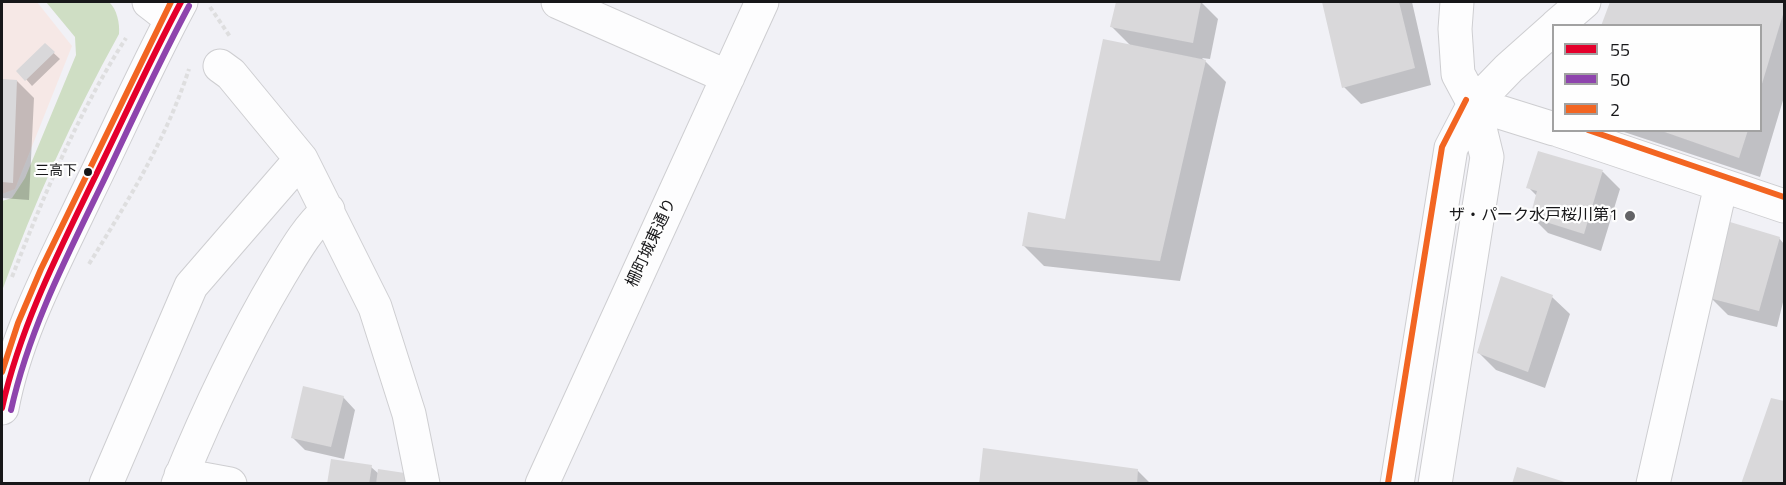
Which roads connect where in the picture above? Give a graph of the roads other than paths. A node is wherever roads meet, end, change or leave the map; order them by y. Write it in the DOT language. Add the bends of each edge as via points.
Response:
graph roads {
  1 [pos="558,2"];
  2 [pos="762,2"];
  3 [pos="1457,2"];
  4 [pos="1584,2"];
  5 [pos="167,7"];
  6 [pos="1558,24"];
  7 [pos="1552,30"];
  8 [pos="205,67"];
  9 [pos="728,77"];
  10 [pos="1474,104"];
  11 [pos="1552,129"];
  12 [pos="1562,132"];
  13 [pos="301,159"];
  14 [pos="1721,185"];
  15 [pos="1785,206"];
  16 [pos="328,210"];
  17 [pos="2,408"];
  18 [pos="180,479"];
  19 [pos="106,483"];
  20 [pos="231,483"];
  21 [pos="423,483"];
  22 [pos="542,483"];
  23 [pos="1397,483"];
  24 [pos="1435,483"];
  25 [pos="1653,483"];
  1 -- 9 [label="main road"];
  2 -- 9 [label="main road, 柵町城東通り"];
  3 -- 10 [label="main road" via="1458,74"];
  4 -- 6 [label="main road"];
  5 -- 17 [label="main road" via="23,333"];
  7 -- 10 [label="main road"];
  8 -- 13 [label="main road" via="231,74"];
  9 -- 22 [label="main road, 柵町城東通り"];
  10 -- 11 [label="main road"];
  10 -- 23 [label="main road" via="1451,148"];
  10 -- 24 [label="main road" via="1487,157"];
  12 -- 14 [label="main road"];
  13 -- 16 [label="main road"];
  13 -- 19 [label="main road" via="191,286"];
  14 -- 15 [label="main road"];
  14 -- 25 [label="main road"];
  16 -- 18 [label="main road" via="290,260 249,329"];
  16 -- 21 [label="main road" via="375,307 409,414"];
  18 -- 20 [label="main road"];
}
